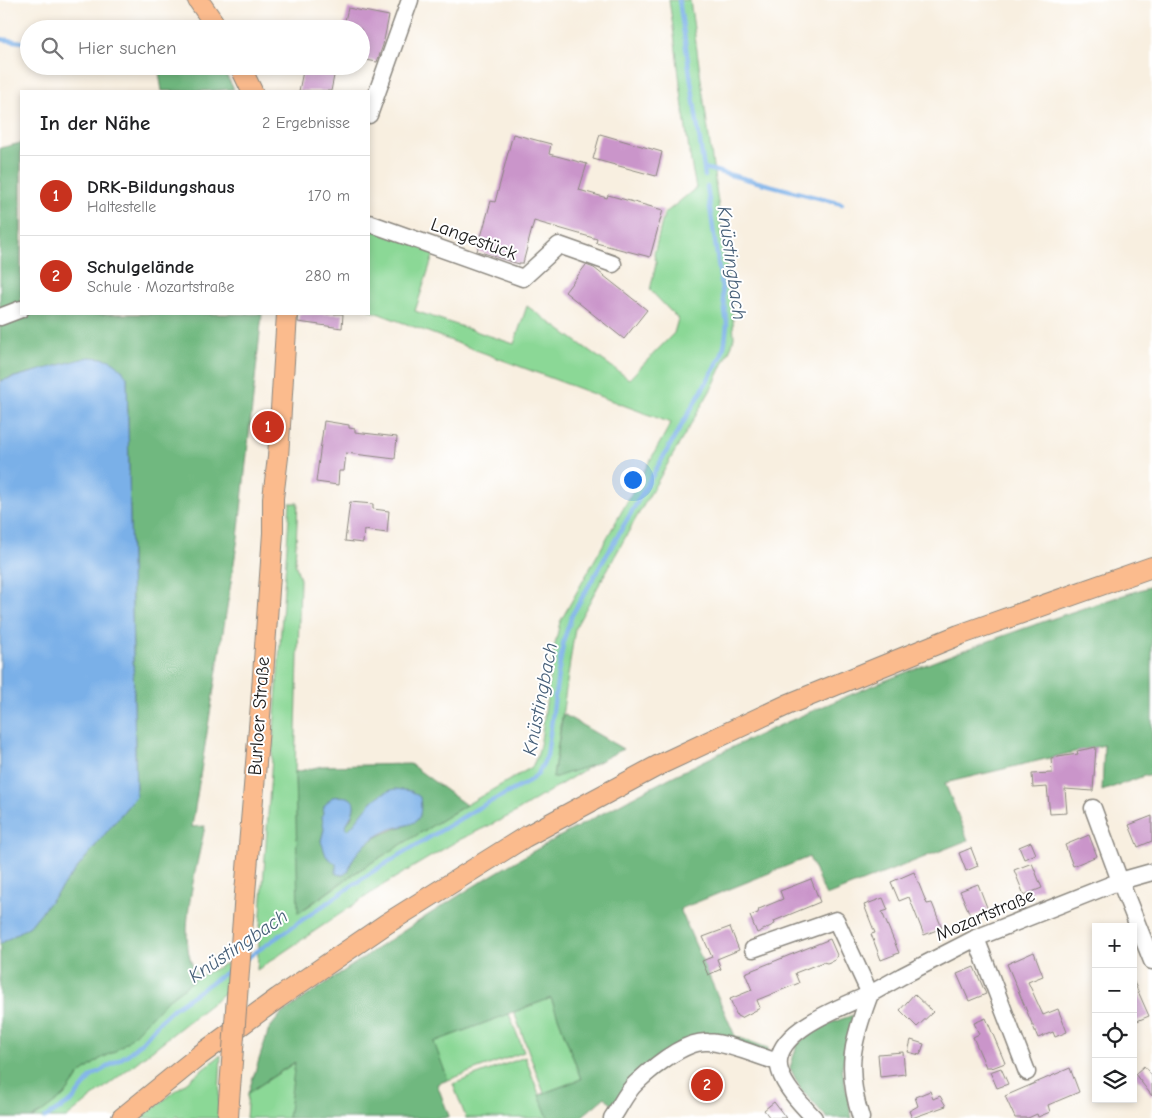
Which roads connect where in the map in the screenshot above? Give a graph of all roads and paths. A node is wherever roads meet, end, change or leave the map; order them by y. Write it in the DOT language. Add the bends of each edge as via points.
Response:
graph roads {
  1 [pos="198,0"];
  2 [pos="410,0"];
  3 [pos="212,20"];
  4 [pos="244,75"];
  5 [pos="252,90"];
  6 [pos="370,112"];
  7 [pos="370,223"];
  8 [pos="613,264"];
  9 [pos="20,309"];
  10 [pos="288,315"];
  11 [pos="0,317"];
  12 [pos="1152,567"];
  13 [pos="1093,808"];
  14 [pos="1152,872"];
  15 [pos="1120,882"];
  16 [pos="976,938"];
  17 [pos="753,949"];
  18 [pos="1152,960"];
  19 [pos="870,994"];
  20 [pos="778,1062"];
  21 [pos="1027,1072"];
  22 [pos="229,1110"];
  23 [pos="122,1118"];
  24 [pos="612,1118"];
  25 [pos="814,1118"];
  26 [pos="861,1118"];
  1 -- 3 [label="main road"];
  2 -- 6 [label="street"];
  4 -- 5 [label="main road"];
  7 -- 8 [label="street, Langestück" via="523,278 560,245"];
  9 -- 11 [label="street"];
  10 -- 22 [label="main road, Burloer Straße, bridge"];
  12 -- 23 [label="main road" via="959,635 789,704 661,764 525,837 386,924 200,1055"];
  13 -- 15 [label="street"];
  14 -- 15 [label="street, Mozartstraße"];
  15 -- 16 [label="street, Mozartstraße"];
  15 -- 18 [label="street"];
  16 -- 19 [label="street, Mozartstraße"];
  16 -- 21 [label="street"];
  17 -- 19 [label="street" via="836,920"];
  19 -- 20 [label="street, Mozartstraße" via="797,1031 783,1046"];
  19 -- 26 [label="street" via="856,1032 851,1066 854,1096"];
  20 -- 24 [label="street" via="707,1041 691,1044 679,1049 635,1084"];
  20 -- 25 [label="street" via="787,1084"];
}
